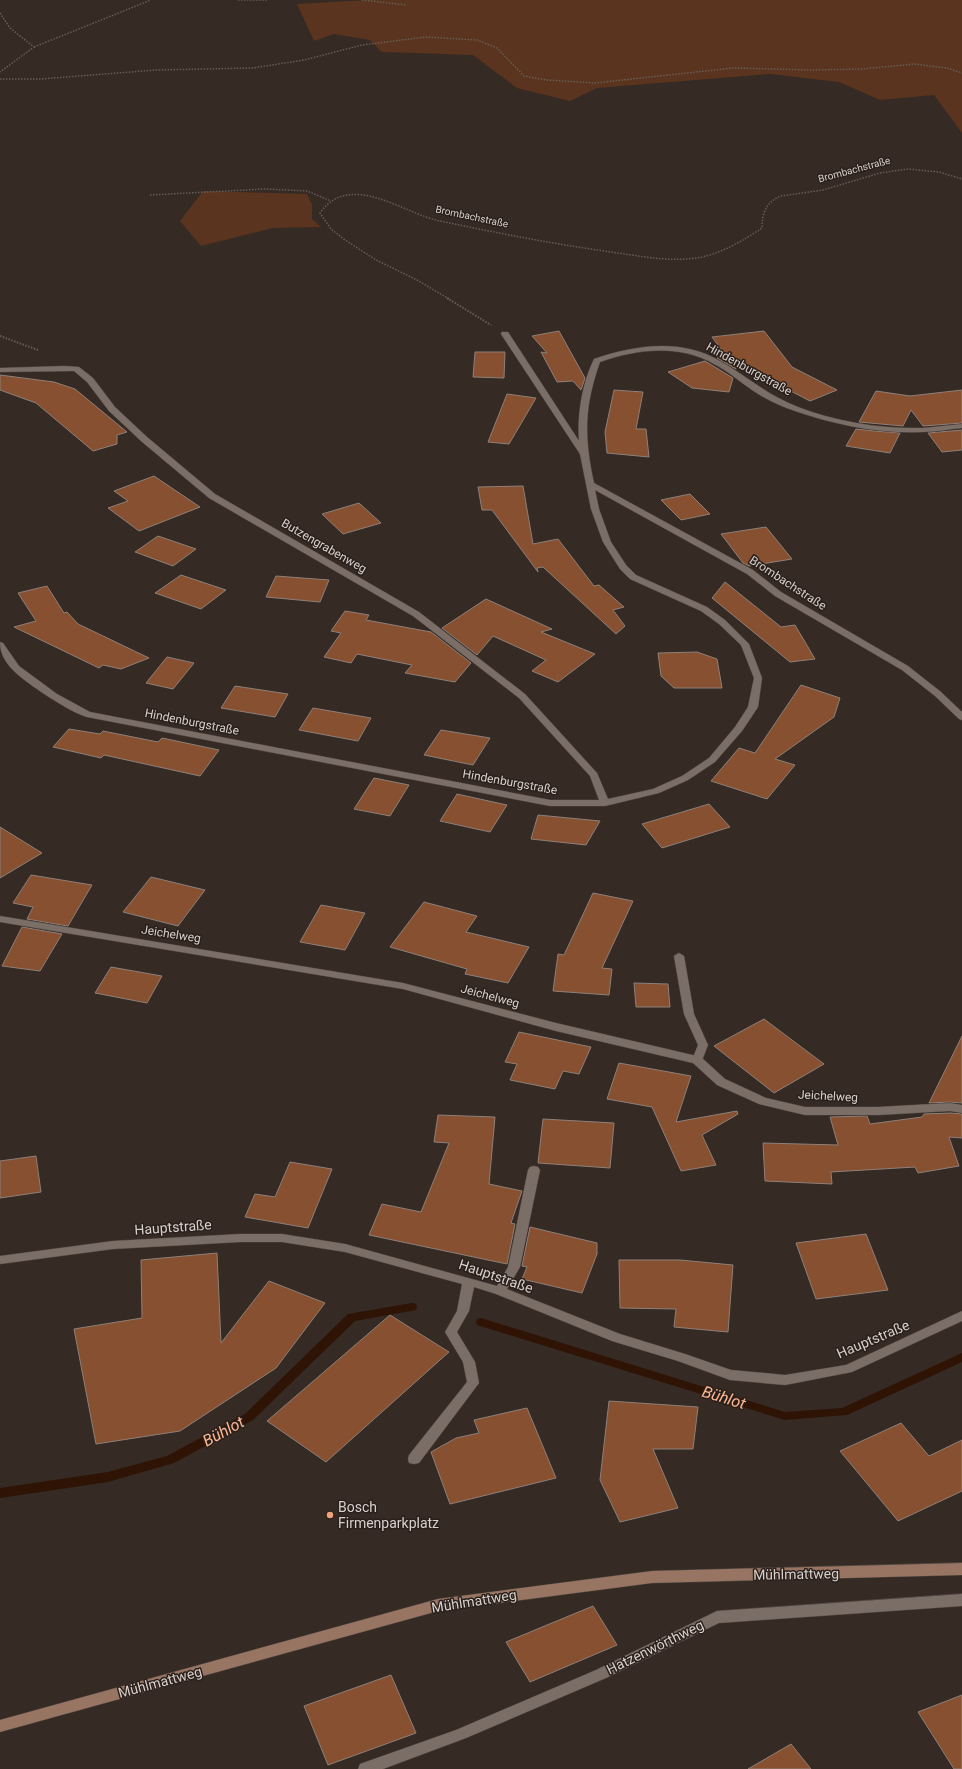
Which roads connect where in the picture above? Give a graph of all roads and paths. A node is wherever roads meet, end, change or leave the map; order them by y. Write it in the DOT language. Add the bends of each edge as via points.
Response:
graph roads {
  1 [pos="150,0"];
  2 [pos="238,0"];
  3 [pos="268,0"];
  4 [pos="362,0"];
  5 [pos="407,5"];
  6 [pos="0,13"];
  7 [pos="34,47"];
  8 [pos="0,72"];
  9 [pos="962,74"];
  10 [pos="0,79"];
  11 [pos="962,180"];
  12 [pos="150,195"];
  13 [pos="331,201"];
  14 [pos="505,334"];
  15 [pos="0,370"];
  16 [pos="962,426"];
  17 [pos="584,455"];
  18 [pos="590,484"];
  19 [pos="0,645"];
  20 [pos="962,717"];
  21 [pos="605,803"];
  22 [pos="0,919"];
  23 [pos="679,956"];
  24 [pos="697,1060"];
  25 [pos="962,1109"];
  26 [pos="534,1170"];
  27 [pos="0,1260"];
  28 [pos="469,1281"];
  29 [pos="500,1291"];
  30 [pos="962,1316"];
  31 [pos="414,1459"];
  32 [pos="962,1569"];
  33 [pos="962,1600"];
  34 [pos="0,1726"];
  35 [pos="365,1769"];
  1 -- 7 [label="path"];
  2 -- 3 [label="path"];
  4 -- 5 [label="path"];
  6 -- 7 [label="path" via="14,34"];
  7 -- 8 [label="path"];
  9 -- 10 [label="path" via="947,68 914,64 862,69 733,68 595,83 547,80 524,76 497,48 477,40 426,37 362,45 304,60 253,68 156,70 41,79"];
  11 -- 13 [label="path, Brombachstraße" via="933,170 894,169 822,190 790,194 770,202 763,213 762,228 743,241 694,258 669,260 588,249 432,220 382,198 364,195"];
  12 -- 13 [label="path" via="265,189 307,191"];
  13 -- 14 [label="path" via="320,212 330,229 376,260 417,280"];
  14 -- 17 [label="street"];
  15 -- 21 [label="street, Butzengrabenweg" via="76,369 90,380 112,409 144,439 212,496 416,614 522,696 594,775"];
  16 -- 17 [label="street, Hindenburgstraße" via="916,430 858,426 776,400 716,362 692,352 672,348 640,349 614,354 597,362 589,383 583,415"];
  17 -- 18 [label="street, Hindenburgstraße"];
  18 -- 20 [label="street, Brombachstraße" via="750,572 778,594 904,668 938,694"];
  18 -- 21 [label="street, Hindenburgstraße" via="606,542 623,567 634,577 704,609 722,622 745,644 758,678 753,707 739,729 712,760 685,778 656,791"];
  19 -- 21 [label="street, Hindenburgstraße" via="16,668 54,696 87,714 550,803"];
  22 -- 24 [label="street, Jeichelweg" via="403,986 556,1027"];
  23 -- 24 [label="street" via="690,1014 703,1045"];
  24 -- 25 [label="street, Jeichelweg" via="721,1082 763,1101 805,1111 878,1112 950,1107"];
  26 -- 29 [label="street" via="514,1267"];
  27 -- 28 [label="street, Hauptstraße" via="113,1245 282,1238 345,1248"];
  28 -- 29 [label="street, Hauptstraße"];
  28 -- 31 [label="street" via="463,1310 451,1332 469,1362 473,1383"];
  29 -- 30 [label="street, Hauptstraße" via="616,1338 730,1375 785,1380 848,1369"];
  32 -- 34 [label="main road, Mühlmattweg" via="652,1577 438,1605"];
  33 -- 35 [label="street, Hatzenwörthweg" via="717,1617 601,1674 475,1728"];
}
